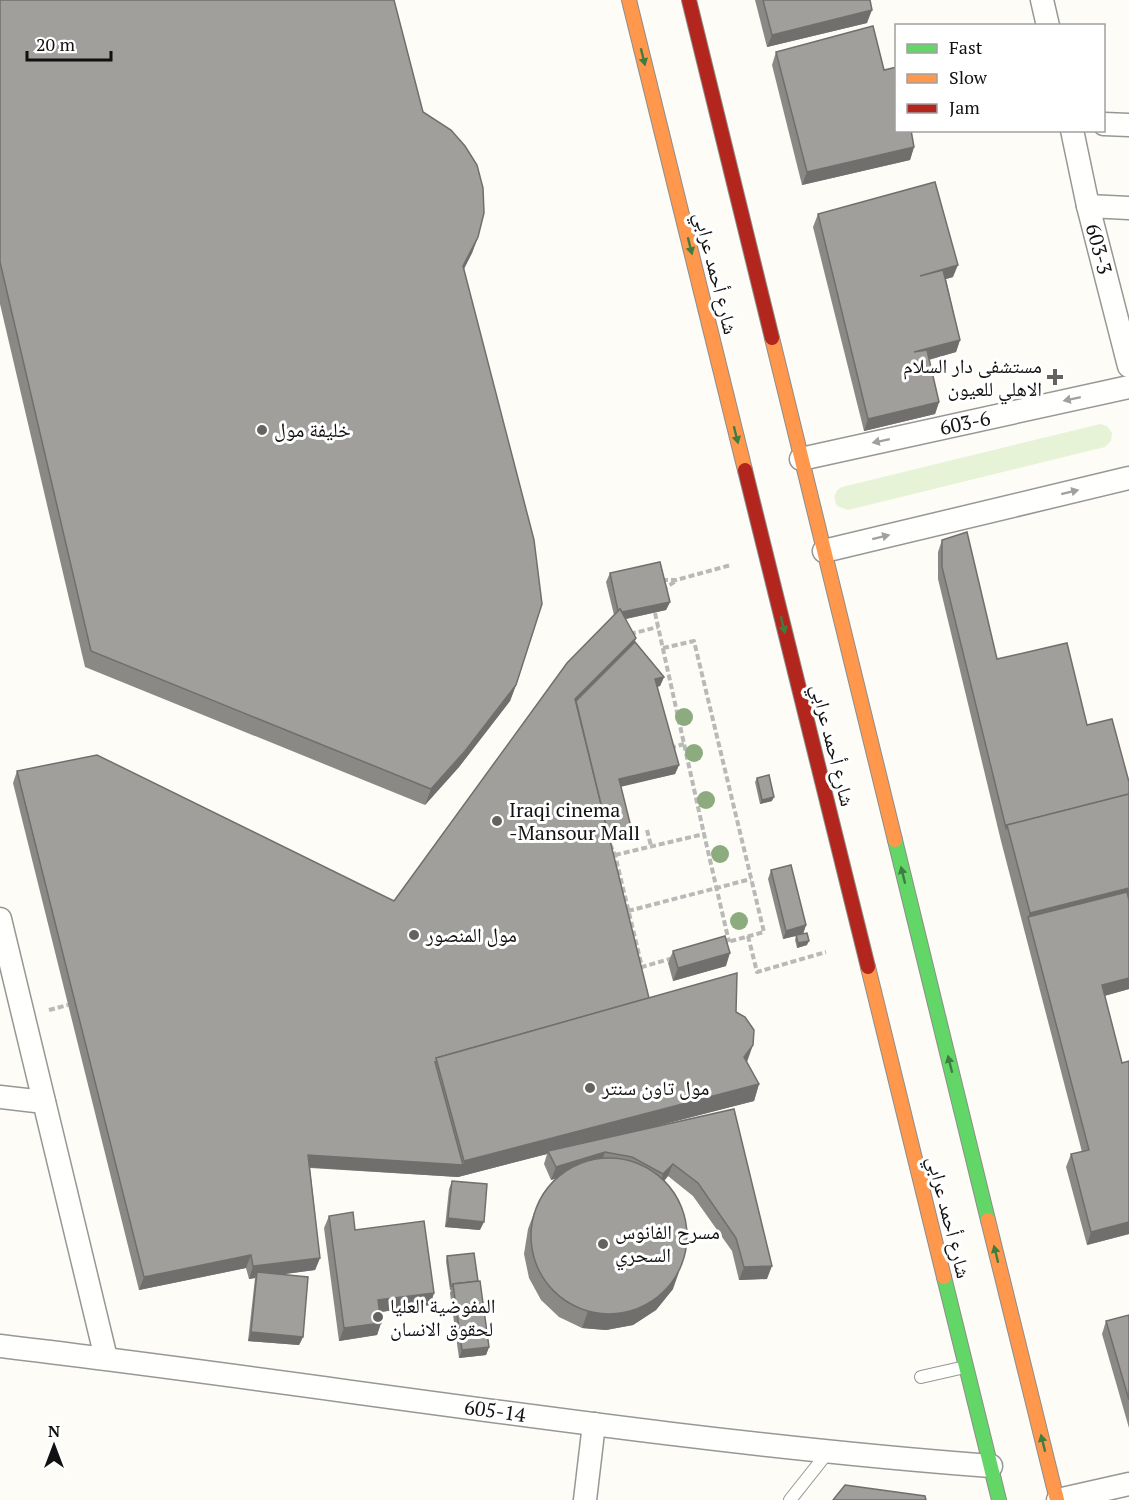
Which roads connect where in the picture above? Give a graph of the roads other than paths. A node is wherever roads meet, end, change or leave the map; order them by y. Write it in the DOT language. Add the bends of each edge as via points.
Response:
graph roads {
  1 [pos="629,0"];
  2 [pos="689,0"];
  3 [pos="1042,0"];
  4 [pos="1048,24"];
  5 [pos="1105,124"];
  6 [pos="1129,124"];
  7 [pos="1072,132"];
  8 [pos="1088,206"];
  9 [pos="1129,208"];
  10 [pos="1129,366"];
  11 [pos="1129,387"];
  12 [pos="801,459"];
  13 [pos="1129,477"];
  14 [pos="824,551"];
  15 [pos="0,919"];
  16 [pos="0,1097"];
  17 [pos="44,1102"];
  18 [pos="0,1346"];
  19 [pos="106,1359"];
  20 [pos="966,1367"];
  21 [pos="921,1377"];
  22 [pos="594,1424"];
  23 [pos="828,1452"];
  24 [pos="991,1466"];
  25 [pos="1129,1484"];
  26 [pos="585,1500"];
  27 [pos="790,1500"];
  28 [pos="999,1500"];
  29 [pos="1057,1500"];
  1 -- 20 [label="main road, شارع أحمد عرابي, one-way"];
  2 -- 12 [label="main road, شارع أحمد عرابي"];
  3 -- 4 [label="street"];
  5 -- 6 [label="street"];
  7 -- 8 [label="street, 603-3"];
  8 -- 9 [label="street"];
  8 -- 10 [label="street, 603-3"];
  11 -- 12 [label="street, 603-6, one-way"];
  12 -- 14 [label="main road, شارع أحمد عرابي"];
  14 -- 13 [label="street, one-way"];
  29 -- 14 [label="main road, شارع أحمد عرابي, one-way"];
  15 -- 17 [label="street"];
  16 -- 17 [label="street"];
  17 -- 19 [label="street"];
  18 -- 19 [label="street, 605-14"];
  19 -- 22 [label="street, 605-14"];
  20 -- 21 [label="lane"];
  20 -- 24 [label="main road, شارع أحمد عرابي"];
  22 -- 23 [label="street, 605-14"];
  22 -- 26 [label="street"];
  23 -- 24 [label="street, 605-14"];
  23 -- 27 [label="lane"];
  24 -- 28 [label="main road, شارع أحمد عرابي"];
  25 -- 29 [label="street"];
}
